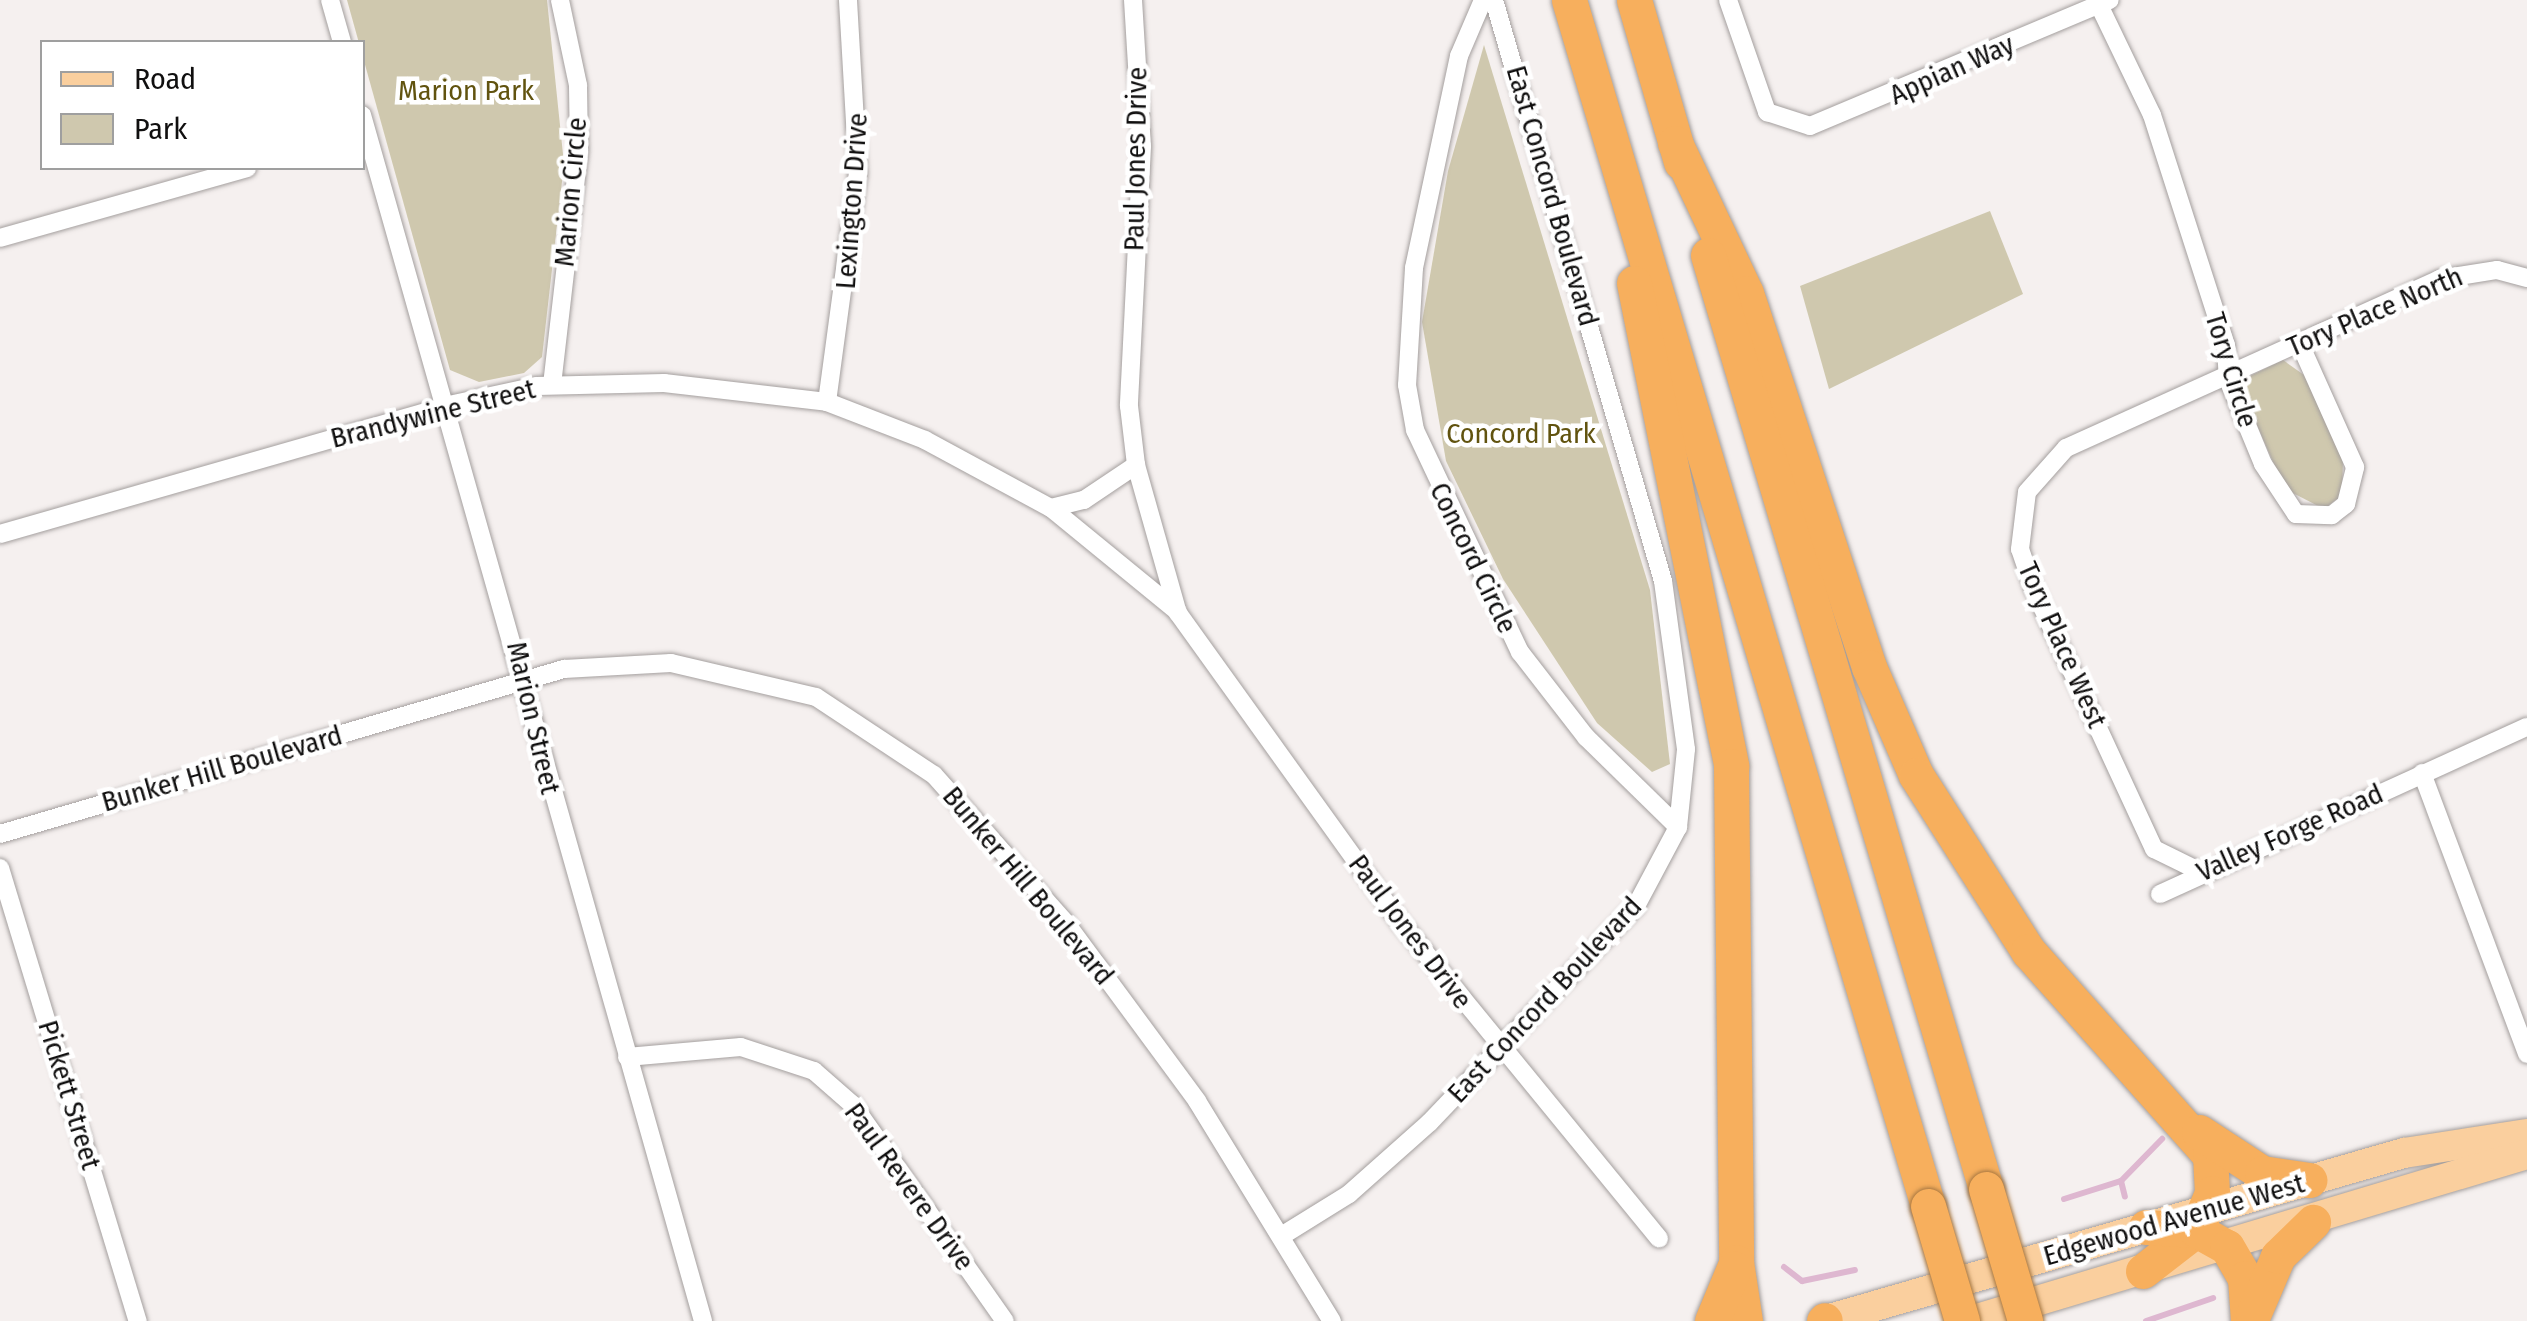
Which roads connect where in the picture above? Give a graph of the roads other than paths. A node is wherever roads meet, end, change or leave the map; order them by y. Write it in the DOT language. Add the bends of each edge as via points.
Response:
graph roads {
  1 [pos="330,0"];
  2 [pos="560,0"];
  3 [pos="848,0"];
  4 [pos="1133,0"];
  5 [pos="1483,0"];
  6 [pos="1494,0"];
  7 [pos="1569,0"];
  8 [pos="1634,0"];
  9 [pos="1728,0"];
  10 [pos="2105,2"];
  11 [pos="341,40"];
  12 [pos="365,130"];
  13 [pos="1675,142"];
  14 [pos="1618,160"];
  15 [pos="240,170"];
  16 [pos="0,238"];
  17 [pos="2527,278"];
  18 [pos="2299,342"];
  19 [pos="2228,378"];
  20 [pos="552,385"];
  21 [pos="827,402"];
  22 [pos="449,406"];
  23 [pos="875,420"];
  24 [pos="1136,465"];
  25 [pos="1050,508"];
  26 [pos="0,534"];
  27 [pos="1178,612"];
  28 [pos="523,681"];
  29 [pos="2527,727"];
  30 [pos="2422,773"];
  31 [pos="1678,828"];
  32 [pos="0,834"];
  33 [pos="0,868"];
  34 [pos="2201,872"];
  35 [pos="2160,894"];
  36 [pos="1498,1046"];
  37 [pos="2527,1054"];
  38 [pos="626,1057"];
  39 [pos="2198,1131"];
  40 [pos="2527,1134"];
  41 [pos="2527,1154"];
  42 [pos="2309,1180"];
  43 [pos="2201,1220"];
  44 [pos="2313,1222"];
  45 [pos="2146,1228"];
  46 [pos="1283,1235"];
  47 [pos="1659,1238"];
  48 [pos="2227,1247"];
  49 [pos="1736,1262"];
  50 [pos="2143,1271"];
  51 [pos="138,1321"];
  52 [pos="703,1321"];
  53 [pos="1005,1321"];
  54 [pos="1332,1321"];
  55 [pos="1712,1321"];
  56 [pos="1745,1321"];
  57 [pos="1824,1321"];
  58 [pos="1962,1321"];
  59 [pos="1970,1321"];
  60 [pos="2025,1321"];
  61 [pos="2250,1321"];
  1 -- 11 [label="street"];
  2 -- 20 [label="street, Marion Circle" via="578,86 579,150"];
  3 -- 21 [label="street, Lexington Drive" via="858,174"];
  4 -- 24 [label="street, Paul Jones Drive" via="1142,146 1128,346"];
  5 -- 31 [label="street, Concord Circle" via="1458,56 1414,268 1407,385 1415,430 1520,652 1586,737"];
  6 -- 31 [label="street, East Concord Boulevard" via="1663,581 1686,750"];
  7 -- 14 [label="highway"];
  8 -- 13 [label="highway"];
  9 -- 10 [label="street, Appian Way" via="1757,95 1790,126 1842,118"];
  10 -- 19 [label="street, Tory Circle" via="2152,115 2226,345"];
  12 -- 22 [label="street, Marion Street"];
  13 -- 39 [label="highway" via="1746,293 1869,667 1916,774 2028,951"];
  13 -- 60 [label="highway, bridge"];
  14 -- 49 [label="highway" via="1652,382 1731,766"];
  14 -- 58 [label="highway, bridge"];
  15 -- 16 [label="street"];
  17 -- 18 [label="street, Tory Place North" via="2467,271"];
  18 -- 19 [label="street, Tory Place North"];
  18 -- 19 [label="street, Tory Circle" via="2355,468 2346,504 2332,516 2296,514 2280,497"];
  19 -- 34 [label="street, Tory Place West" via="2066,448 2041,468 2018,517 2033,586 2154,849"];
  20 -- 21 [label="street, Brandywine Street" via="664,383"];
  20 -- 22 [label="street, Brandywine Street"];
  21 -- 23 [label="street, Brandywine Street"];
  22 -- 26 [label="street, Brandywine Street"];
  22 -- 28 [label="street, Marion Street"];
  23 -- 25 [label="street, Paul Jones Drive"];
  24 -- 25 [label="street" via="1084,500"];
  24 -- 27 [label="street, Paul Jones Drive"];
  25 -- 27 [label="street, Paul Jones Drive"];
  27 -- 36 [label="street, Paul Jones Drive"];
  28 -- 32 [label="street, Bunker Hill Boulevard"];
  28 -- 38 [label="street, Marion Street"];
  28 -- 46 [label="street, Bunker Hill Boulevard" via="624,662 718,669 816,697 895,746 968,806 1066,923"];
  29 -- 30 [label="street, Valley Forge Road"];
  30 -- 34 [label="street, Valley Forge Road"];
  30 -- 37 [label="street"];
  31 -- 36 [label="street, East Concord Boulevard" via="1636,906"];
  33 -- 51 [label="street, Pickett Street"];
  34 -- 35 [label="street, Valley Forge Road"];
  36 -- 46 [label="street, East Concord Boulevard" via="1393,1158"];
  36 -- 47 [label="street, Paul Jones Drive"];
  38 -- 52 [label="street, Marion Street"];
  38 -- 53 [label="street, Paul Revere Drive" via="741,1047 814,1070 894,1160"];
  39 -- 42 [label="highway" via="2262,1173"];
  39 -- 43 [label="highway" via="2213,1174"];
  40 -- 42 [label="main road, Edgewood Avenue West" via="2456,1142"];
  41 -- 44 [label="main road, Edgewood Avenue West"];
  42 -- 43 [label="main road, Edgewood Avenue West"];
  43 -- 45 [label="highway"];
  43 -- 48 [label="highway"];
  43 -- 50 [label="highway"];
  44 -- 48 [label="main road, Edgewood Avenue West"];
  44 -- 61 [label="highway" via="2278,1256"];
  45 -- 57 [label="main road, Edgewood Avenue West"];
  46 -- 54 [label="street, Bunker Hill Boulevard"];
  48 -- 50 [label="main road, Edgewood Avenue West"];
  48 -- 61 [label="highway" via="2245,1278"];
  49 -- 55 [label="highway"];
  49 -- 56 [label="highway"];
  50 -- 59 [label="main road, Edgewood Avenue West"];
}
